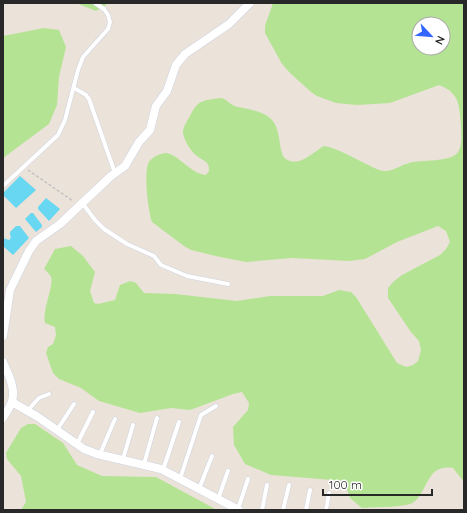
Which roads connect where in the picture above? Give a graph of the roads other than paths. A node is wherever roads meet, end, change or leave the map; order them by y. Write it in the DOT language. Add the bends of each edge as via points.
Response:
graph roads {
  1 [pos="95,3"];
  2 [pos="250,3"];
  3 [pos="74,88"];
  4 [pos="115,173"];
  5 [pos="3,186"];
  6 [pos="81,205"];
  7 [pos="228,284"];
  8 [pos="3,336"];
  9 [pos="3,362"];
  10 [pos="49,394"];
  11 [pos="12,402"];
  12 [pos="74,404"];
  13 [pos="216,406"];
  14 [pos="28,410"];
  15 [pos="93,412"];
  16 [pos="3,418"];
  17 [pos="157,418"];
  18 [pos="115,419"];
  19 [pos="180,422"];
  20 [pos="133,426"];
  21 [pos="57,430"];
  22 [pos="77,444"];
  23 [pos="100,454"];
  24 [pos="212,456"];
  25 [pos="123,460"];
  26 [pos="144,464"];
  27 [pos="163,470"];
  28 [pos="228,471"];
  29 [pos="248,479"];
  30 [pos="180,480"];
  31 [pos="268,485"];
  32 [pos="289,485"];
  33 [pos="198,489"];
  34 [pos="310,490"];
  35 [pos="329,494"];
  36 [pos="218,499"];
  37 [pos="239,510"];
  38 [pos="262,510"];
  39 [pos="284,510"];
  40 [pos="306,510"];
  41 [pos="326,510"];
  1 -- 3 [label="lane" via="104,9 110,22 108,29 83,57"];
  2 -- 4 [label="street" via="229,24 185,54 176,65 167,91 156,106 150,130 124,166"];
  3 -- 4 [label="lane" via="89,99"];
  3 -- 5 [label="lane" via="66,120 58,135"];
  4 -- 6 [label="street"];
  6 -- 7 [label="lane" via="104,229 127,244 154,256 161,265 188,276"];
  6 -- 8 [label="street" via="36,241 29,251 10,290"];
  9 -- 11 [label="street" via="13,388"];
  10 -- 14 [label="lane" via="39,398"];
  11 -- 14 [label="street"];
  11 -- 16 [label="street"];
  12 -- 21 [label="lane"];
  13 -- 30 [label="lane" via="200,418"];
  14 -- 21 [label="street"];
  15 -- 22 [label="lane"];
  17 -- 26 [label="lane"];
  18 -- 23 [label="lane"];
  19 -- 27 [label="lane"];
  20 -- 25 [label="lane"];
  21 -- 22 [label="street"];
  22 -- 23 [label="street"];
  23 -- 25 [label="street"];
  24 -- 33 [label="lane"];
  25 -- 26 [label="street"];
  26 -- 27 [label="street"];
  27 -- 30 [label="street"];
  28 -- 36 [label="lane"];
  29 -- 37 [label="lane"];
  30 -- 33 [label="street"];
  31 -- 38 [label="lane"];
  32 -- 39 [label="lane"];
  33 -- 36 [label="street"];
  34 -- 40 [label="lane"];
  35 -- 41 [label="lane"];
  36 -- 37 [label="street"];
}
